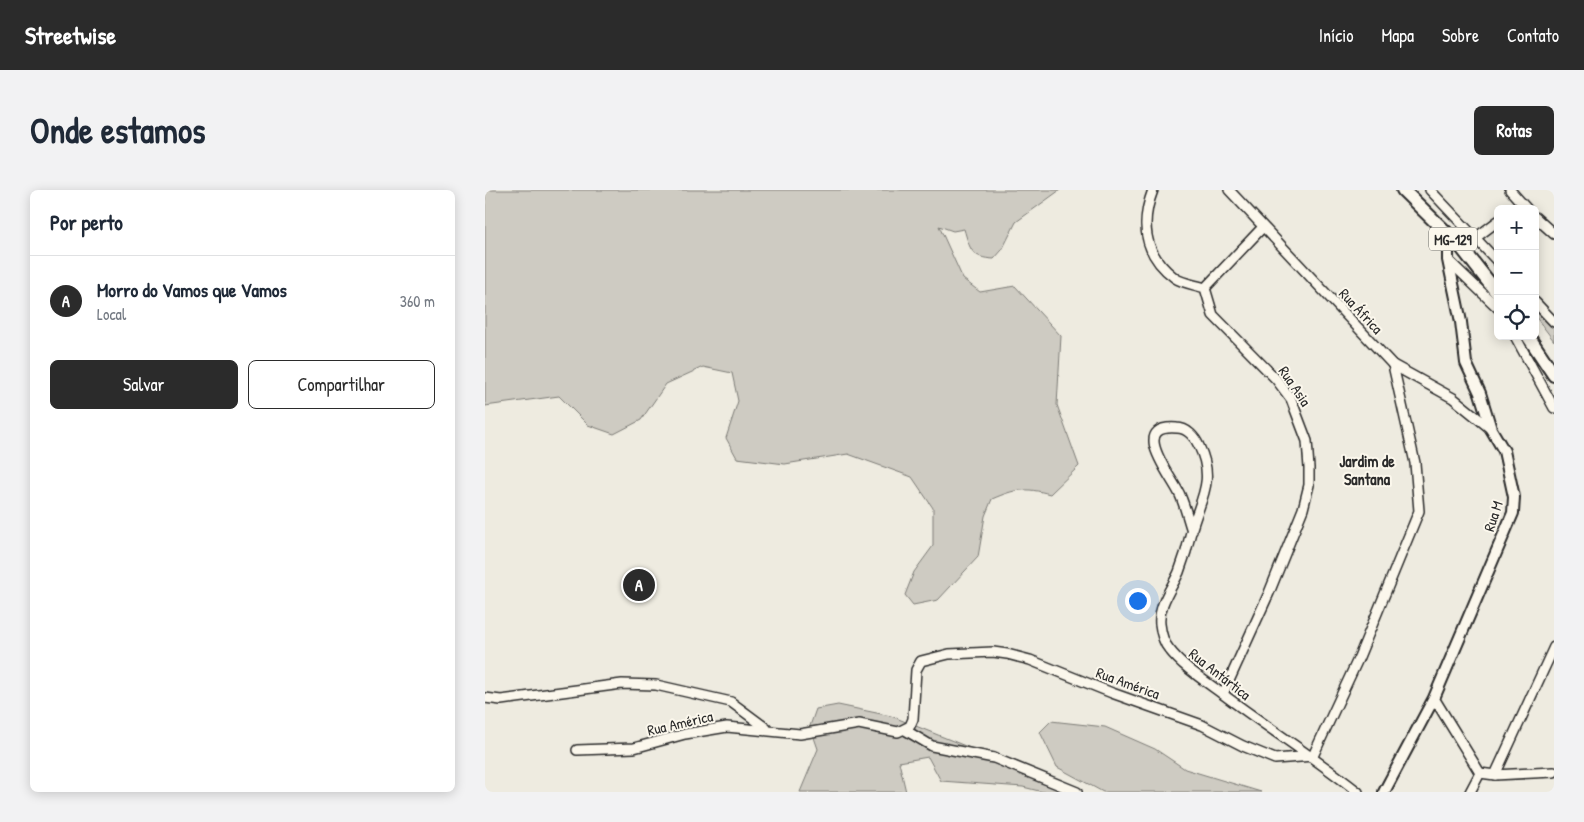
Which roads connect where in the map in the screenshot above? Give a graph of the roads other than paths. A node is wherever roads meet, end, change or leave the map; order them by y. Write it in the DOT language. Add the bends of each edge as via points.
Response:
graph roads {
  1 [pos="1153,190"];
  2 [pos="1229,190"];
  3 [pos="1403,190"];
  4 [pos="1431,190"];
  5 [pos="1510,190"];
  6 [pos="1519,205"];
  7 [pos="1539,221"];
  8 [pos="1494,224"];
  9 [pos="1263,227"];
  10 [pos="1448,234"];
  11 [pos="1554,234"];
  12 [pos="1476,239"];
  13 [pos="1462,248"];
  14 [pos="1494,258"];
  15 [pos="1447,260"];
  16 [pos="1205,288"];
  17 [pos="1494,289"];
  18 [pos="1494,304"];
  19 [pos="1539,306"];
  20 [pos="1554,322"];
  21 [pos="1517,340"];
  22 [pos="1531,340"];
  23 [pos="1393,365"];
  24 [pos="1554,375"];
  25 [pos="1554,408"];
  26 [pos="1491,429"];
  27 [pos="1192,531"];
  28 [pos="1554,647"];
  29 [pos="1223,694"];
  30 [pos="485,698"];
  31 [pos="1434,698"];
  32 [pos="768,729"];
  33 [pos="905,730"];
  34 [pos="577,750"];
  35 [pos="1313,756"];
  36 [pos="1554,772"];
  37 [pos="1480,773"];
  38 [pos="1495,775"];
  39 [pos="1077,792"];
  40 [pos="1358,792"];
  41 [pos="1384,792"];
  42 [pos="1470,792"];
  1 -- 16 [label="street" via="1145,214 1153,252 1176,279"];
  2 -- 9 [label="street, Rua África"];
  3 -- 10 [label="main road, MG-129"];
  4 -- 12 [label="street"];
  5 -- 6 [label="street"];
  7 -- 11 [label="street"];
  8 -- 12 [label="street"];
  9 -- 16 [label="street"];
  9 -- 23 [label="street, Rua África"];
  10 -- 13 [label="main road, MG-129"];
  10 -- 15 [label="street, Rua M"];
  12 -- 13 [label="street"];
  12 -- 14 [label="street"];
  13 -- 17 [label="main road, MG-129"];
  15 -- 18 [label="street"];
  15 -- 26 [label="street, Rua M" via="1461,322 1466,363"];
  16 -- 29 [label="street, Rua Asia" via="1213,315 1276,379 1291,399 1307,441 1309,468 1303,509"];
  19 -- 20 [label="street"];
  21 -- 25 [label="street"];
  22 -- 24 [label="main road"];
  23 -- 26 [label="street, Rua África" via="1453,398"];
  23 -- 35 [label="street" via="1415,463 1419,511 1359,657"];
  26 -- 31 [label="street, Rua M" via="1504,452 1514,497 1513,513"];
  27 -- 27 [label="street, Rua Antártica" via="1207,487 1204,455 1197,440 1187,431 1165,429 1154,439 1154,451 1180,495"];
  27 -- 29 [label="street, Rua Antártica" via="1161,614 1162,635 1167,647 1179,660"];
  28 -- 38 [label="street"];
  29 -- 35 [label="street, Rua Antártica"];
  30 -- 32 [label="street" via="501,700 622,684 656,685 731,702"];
  31 -- 37 [label="street"];
  31 -- 41 [label="street, Rua M"];
  32 -- 33 [label="street, Rua América" via="810,733 859,724 890,731"];
  32 -- 34 [label="street, Rua América" via="711,728 634,748"];
  33 -- 35 [label="street, Rua América" via="913,719 916,670 921,661 949,654 993,652 1030,660 1202,725 1275,758"];
  33 -- 39 [label="street" via="931,746 994,758"];
  35 -- 40 [label="street, Rua Antártica"];
  36 -- 38 [label="street"];
  37 -- 38 [label="street"];
  37 -- 42 [label="street"];
}
